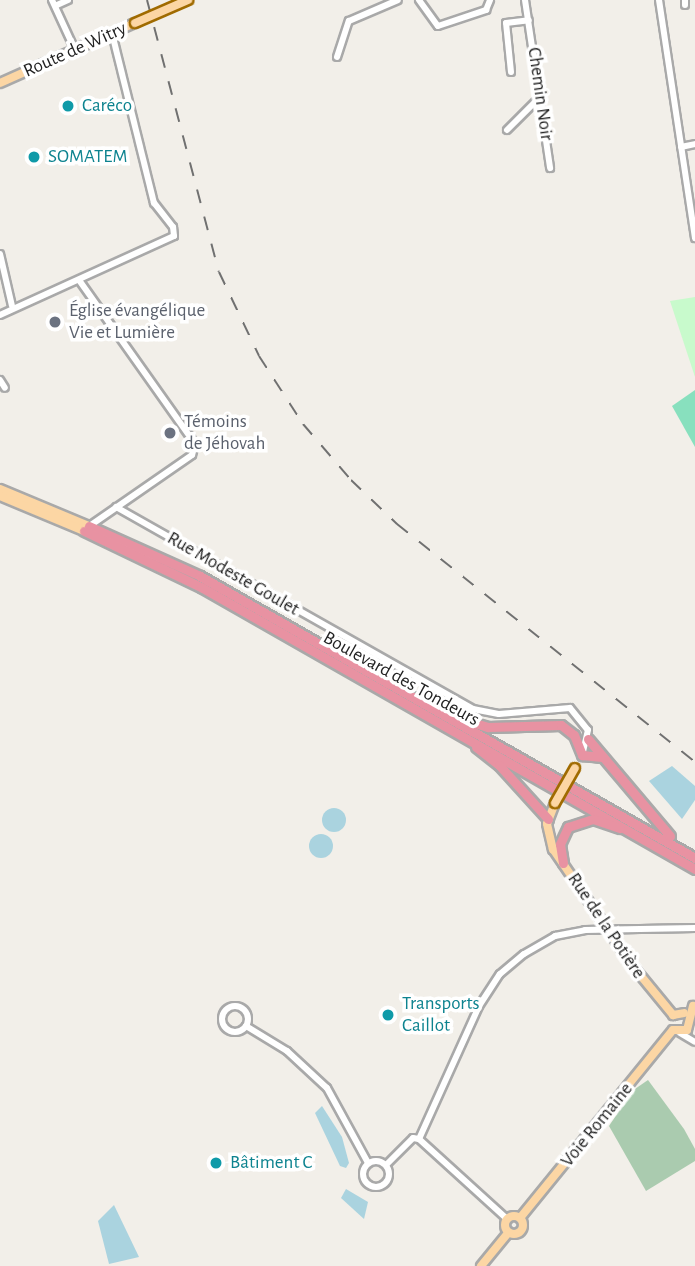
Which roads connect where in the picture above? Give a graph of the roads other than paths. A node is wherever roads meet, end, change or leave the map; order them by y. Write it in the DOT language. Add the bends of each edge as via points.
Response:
graph roads {
  1 [pos="68,0"];
  2 [pos="188,0"];
  3 [pos="398,0"];
  4 [pos="419,0"];
  5 [pos="490,0"];
  6 [pos="524,0"];
  7 [pos="659,0"];
  8 [pos="54,3"];
  9 [pos="528,20"];
  10 [pos="112,33"];
  11 [pos="75,50"];
  12 [pos="337,57"];
  13 [pos="511,72"];
  14 [pos="0,83"];
  15 [pos="541,96"];
  16 [pos="507,130"];
  17 [pos="695,144"];
  18 [pos="681,147"];
  19 [pos="550,168"];
  20 [pos="695,238"];
  21 [pos="0,254"];
  22 [pos="79,280"];
  23 [pos="12,306"];
  24 [pos="0,315"];
  25 [pos="0,380"];
  26 [pos="5,388"];
  27 [pos="0,489"];
  28 [pos="0,496"];
  29 [pos="116,508"];
  30 [pos="87,528"];
  31 [pos="322,644"];
  32 [pos="410,705"];
  33 [pos="588,739"];
  34 [pos="582,755"];
  35 [pos="602,757"];
  36 [pos="548,819"];
  37 [pos="695,852"];
  38 [pos="563,863"];
  39 [pos="693,864"];
  40 [pos="695,928"];
  41 [pos="609,930"];
  42 [pos="694,1005"];
  43 [pos="673,1015"];
  44 [pos="688,1019"];
  45 [pos="246,1026"];
  46 [pos="677,1031"];
  47 [pos="694,1042"];
  48 [pos="419,1139"];
  49 [pos="368,1163"];
  50 [pos="386,1165"];
  51 [pos="520,1218"];
  52 [pos="507,1219"];
  53 [pos="508,1233"];
  54 [pos="481,1266"];
  1 -- 8 [label="street"];
  2 -- 10 [label="main road, Route de Witry, bridge"];
  3 -- 12 [label="street" via="349,21"];
  4 -- 5 [label="street" via="438,26 486,10"];
  6 -- 9 [label="street, Chemin Noir"];
  7 -- 18 [label="street"];
  8 -- 11 [label="street"];
  9 -- 13 [label="street, Chemin Noir" via="506,23"];
  9 -- 15 [label="street, Chemin Noir"];
  10 -- 11 [label="main road, Route de Witry"];
  10 -- 22 [label="street" via="154,203 173,227 174,236"];
  11 -- 14 [label="main road, Route de Witry"];
  15 -- 16 [label="street"];
  15 -- 19 [label="street, Chemin Noir"];
  17 -- 18 [label="street"];
  18 -- 20 [label="street"];
  21 -- 23 [label="street"];
  22 -- 23 [label="street"];
  22 -- 29 [label="street" via="195,444 192,455"];
  23 -- 24 [label="street"];
  25 -- 26 [label="street"];
  27 -- 30 [label="main road"];
  28 -- 30 [label="main road"];
  29 -- 30 [label="street"];
  29 -- 33 [label="street, Rue Modeste Goulet" via="473,709 499,714 570,708 585,722"];
  30 -- 31 [label="highway, Boulevard des Tondeurs" via="176,564"];
  30 -- 32 [label="highway, Boulevard des Tondeurs"];
  31 -- 34 [label="highway" via="480,725 561,725 574,735"];
  31 -- 39 [label="highway, Boulevard des Tondeurs"];
  32 -- 36 [label="highway" via="499,765"];
  32 -- 39 [label="highway, Boulevard des Tondeurs"];
  33 -- 34 [label="street"];
  33 -- 35 [label="highway"];
  34 -- 35 [label="highway"];
  34 -- 36 [label="main road, bridge"];
  35 -- 37 [label="highway" via="622,776 656,825"];
  36 -- 38 [label="main road, Rue de la Potière" via="548,832"];
  38 -- 39 [label="highway" via="562,836 577,822 593,819"];
  38 -- 41 [label="main road, Rue de la Potière"];
  40 -- 41 [label="street"];
  41 -- 43 [label="main road, Rue de la Potière"];
  41 -- 48 [label="street" via="555,936 500,974 479,1006"];
  42 -- 44 [label="main road"];
  43 -- 44 [label="main road"];
  43 -- 46 [label="main road"];
  44 -- 46 [label="main road, Voie Romaine"];
  44 -- 47 [label="street"];
  45 -- 45 [label="street" via="242,1008 223,1011 225,1028 233,1032"];
  45 -- 49 [label="street" via="287,1051 327,1088"];
  46 -- 47 [label="street"];
  46 -- 51 [label="main road, Voie Romaine"];
  48 -- 50 [label="street" via="413,1138"];
  48 -- 52 [label="street"];
  49 -- 50 [label="street"];
  49 -- 50 [label="street" via="363,1176 373,1187 386,1183"];
  51 -- 52 [label="main road"];
  51 -- 53 [label="main road, Voie Romaine" via="521,1232"];
  52 -- 53 [label="main road"];
  53 -- 54 [label="main road"];
}
